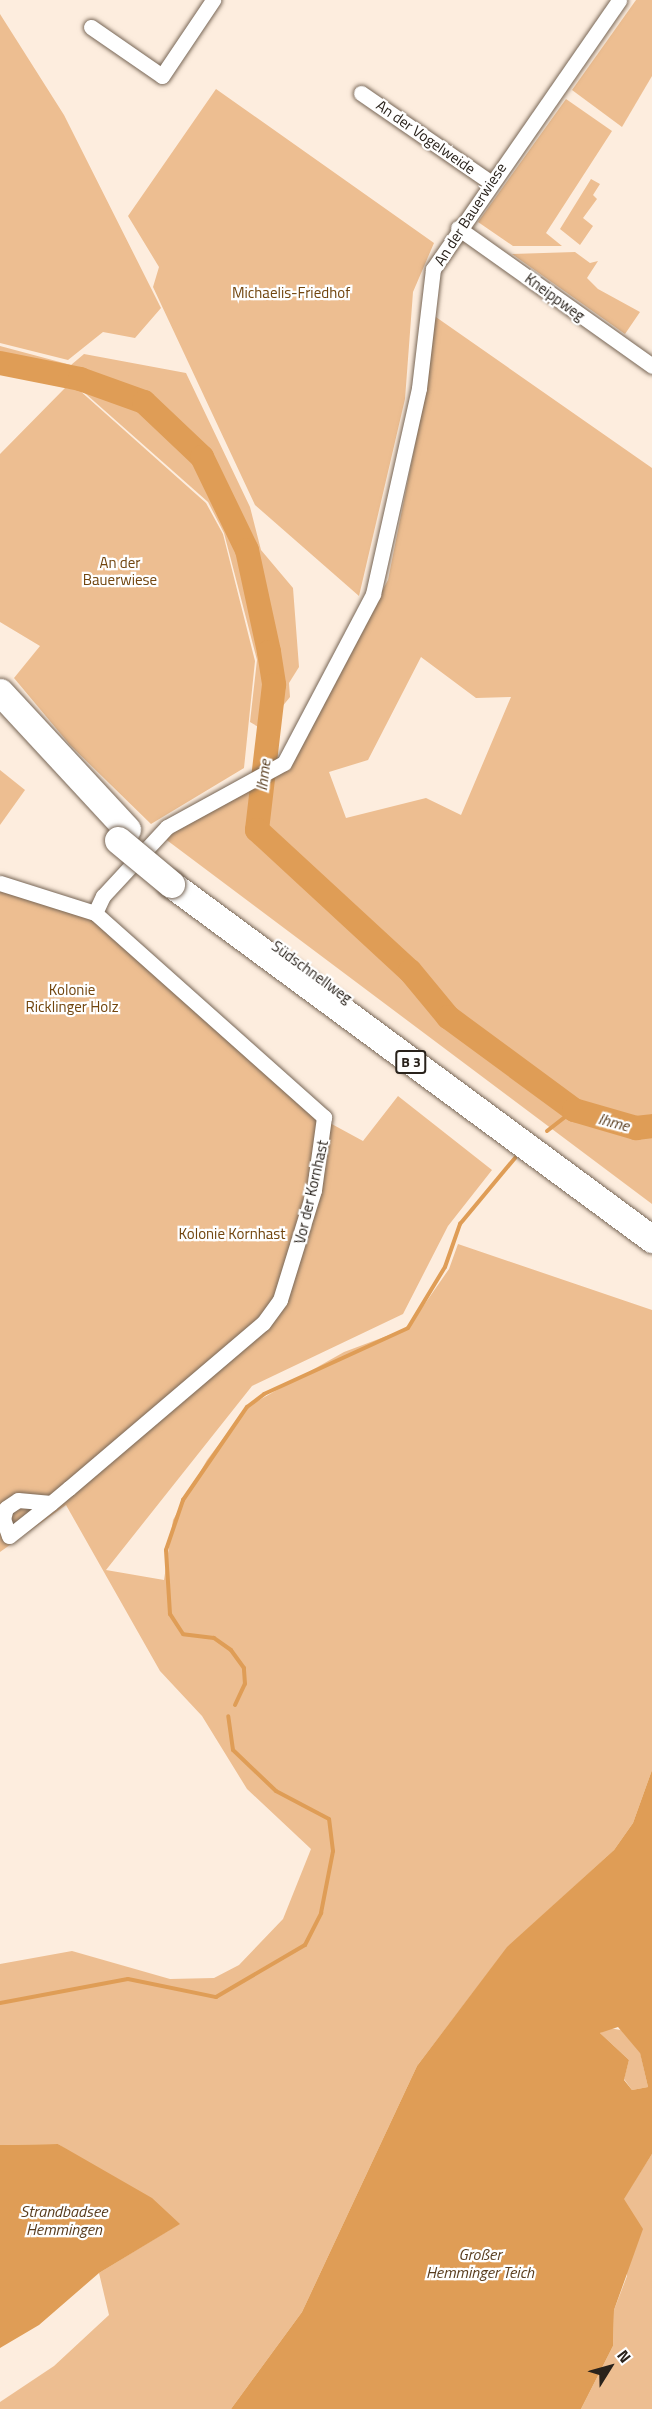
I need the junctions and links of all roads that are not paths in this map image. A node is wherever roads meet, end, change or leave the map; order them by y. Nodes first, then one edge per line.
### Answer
1 (213, 0) edge
2 (619, 0) edge
3 (91, 27) dead end
4 (361, 93) dead end
5 (490, 182) junction
6 (458, 228) junction
7 (652, 366) edge
8 (0, 692) edge
9 (0, 716) edge
10 (123, 834) junction
11 (175, 879) junction
12 (0, 884) edge
13 (95, 913) junction
14 (652, 1220) edge
15 (652, 1239) edge
16 (51, 1503) dead end

1 - 3 street
2 - 5 street, An der Bauerwiese
4 - 5 street, An der Vogelweide
5 - 6 street, An der Bauerwiese
6 - 7 street, Kneippweg
6 - 13 street, An der Bauerwiese
8 - 10 highway, Südschnellweg / B 3
9 - 10 highway, Südschnellweg / B 3
10 - 11 highway, Südschnellweg / B 3
11 - 14 highway, Südschnellweg / B 3
11 - 15 highway, Südschnellweg / B 3
12 - 13 street
13 - 16 street, Vor der Kornhast

